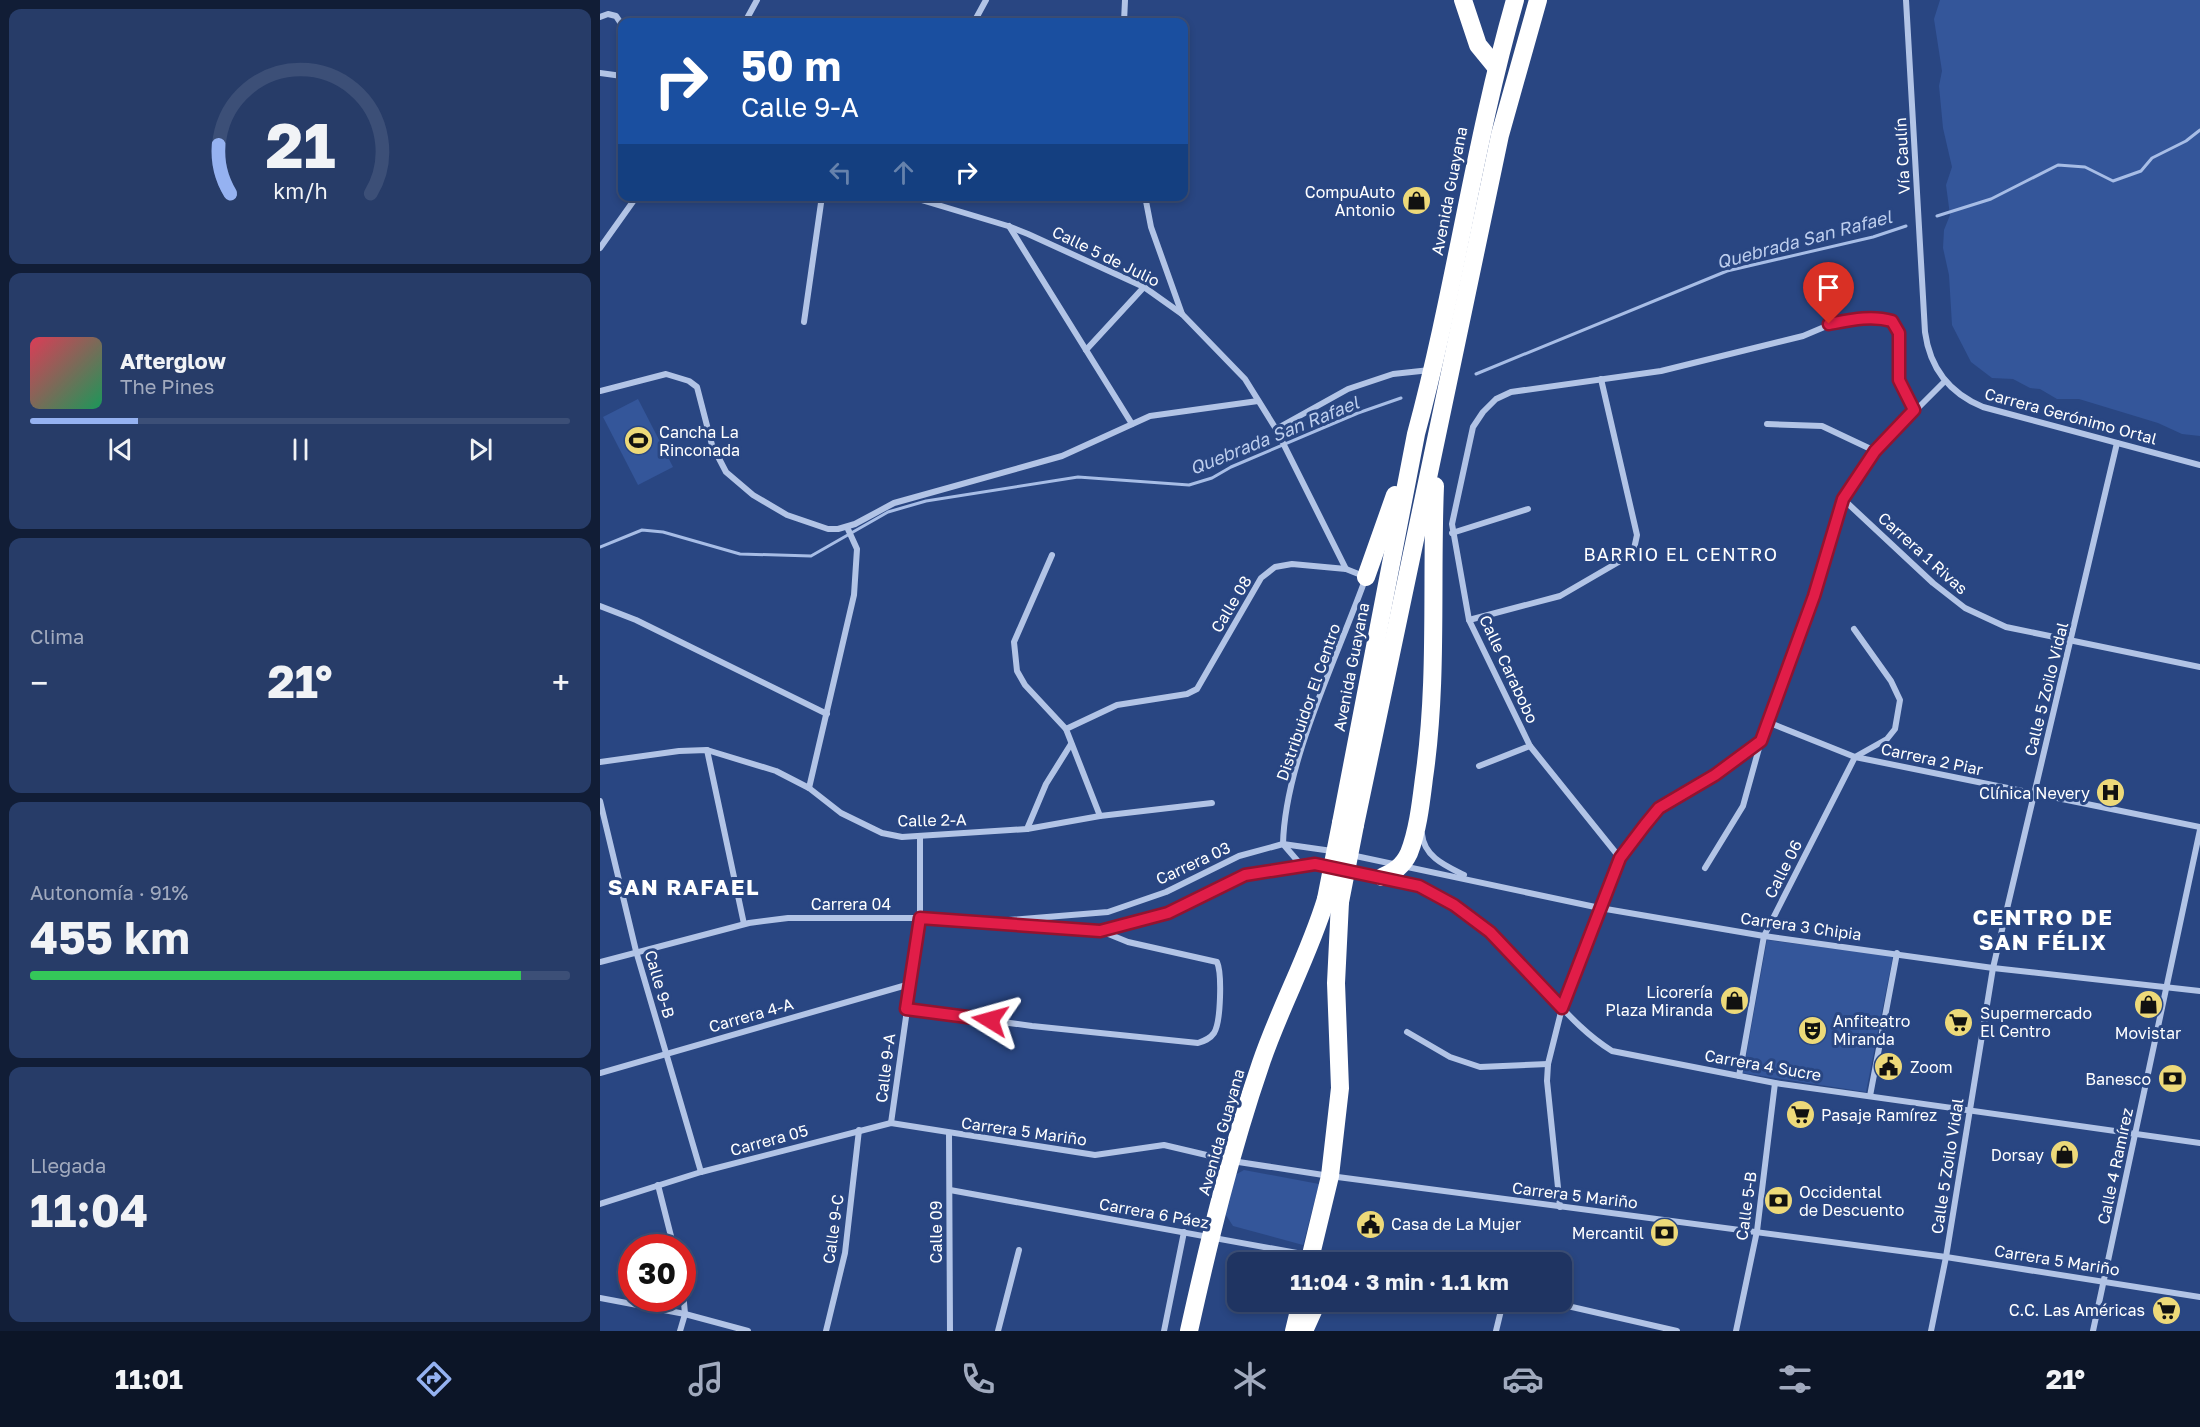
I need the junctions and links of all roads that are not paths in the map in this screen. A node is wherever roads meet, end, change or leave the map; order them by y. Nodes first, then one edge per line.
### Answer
1 (757, 0) edge
2 (986, 0) edge
3 (1125, 0) edge
4 (1463, 0) edge
5 (1515, 0) edge
6 (1538, 0) edge
7 (1906, 0) edge
8 (600, 17) edge
9 (747, 18) edge
10 (976, 18) edge
11 (1124, 18) edge
12 (618, 19) edge
13 (1496, 67) junction
14 (600, 73) edge
15 (618, 75) edge
16 (633, 201) edge
17 (821, 201) edge
18 (925, 201) edge
19 (1146, 201) edge
20 (1008, 226) junction
21 (600, 248) edge
22 (1144, 287) junction
23 (1182, 314) junction
24 (804, 322) dead end
25 (1927, 347) joint
26 (1086, 350) junction
27 (1434, 370) junction
28 (1600, 379) junction
29 (1945, 381) junction
30 (600, 391) edge
31 (1258, 401) junction
32 (1914, 410) junction
33 (1132, 424) junction
34 (1767, 424) dead end
35 (1276, 429) junction
36 (1416, 434) junction
37 (1437, 436) junction
38 (2117, 443) junction
39 (1875, 451) junction
40 (2200, 465) edge
41 (1843, 499) junction
42 (1528, 509) dead end
43 (849, 529) junction
44 (1452, 533) junction
45 (1052, 555) dead end
46 (1346, 569) junction
47 (1366, 577) junction
48 (600, 606) edge
49 (1469, 620) junction
50 (1854, 629) dead end
51 (2072, 642) junction
52 (2200, 667) edge
53 (827, 714) junction
54 (1770, 723) junction
55 (1066, 729) junction
56 (1761, 741) junction
57 (1071, 744) junction
58 (1530, 746) junction
59 (706, 750) junction
60 (1855, 758) junction
61 (600, 762) edge
62 (1479, 766) dead end
63 (809, 788) junction
64 (2034, 794) junction
65 (600, 801) edge
66 (1212, 803) dead end
67 (1419, 812) junction
68 (602, 815) edge
69 (1100, 816) junction
70 (1348, 824) junction
71 (2200, 828) edge
72 (1027, 829) junction
73 (920, 837) junction
74 (1283, 844) junction
75 (1620, 858) junction
76 (1402, 864) junction
77 (1302, 866) junction
78 (1705, 868) dead end
79 (1382, 877) junction
80 (1472, 880) junction
81 (1333, 900) junction
82 (1600, 908) junction
83 (920, 918) junction
84 (994, 922) junction
85 (744, 924) junction
86 (1100, 931) junction
87 (1764, 936) junction
88 (636, 951) junction
89 (1897, 952) junction
90 (600, 962) edge
91 (1993, 968) junction
92 (910, 984) junction
93 (2168, 987) junction
94 (2200, 991) edge
95 (1562, 1008) junction
96 (906, 1009) junction
97 (1407, 1032) dead end
98 (666, 1053) junction
99 (1548, 1064) junction
100 (600, 1073) edge
101 (1739, 1076) junction
102 (1775, 1083) junction
103 (1870, 1096) junction
104 (1969, 1111) junction
105 (891, 1123) junction
106 (860, 1130) junction
107 (949, 1133) junction
108 (2136, 1134) junction
109 (2200, 1143) edge
110 (1232, 1161) junction
111 (702, 1172) junction
112 (1330, 1176) junction
113 (658, 1185) junction
114 (950, 1190) junction
115 (600, 1204) edge
116 (1560, 1207) junction
117 (1757, 1231) junction
118 (1184, 1232) junction
119 (670, 1234) edge
120 (1210, 1237) junction
121 (1019, 1250) dead end
122 (1278, 1252) edge
123 (1312, 1252) edge
124 (1946, 1257) junction
125 (2106, 1281) junction
126 (2200, 1297) edge
127 (600, 1298) edge
128 (1572, 1307) edge
129 (1302, 1312) edge
130 (1304, 1312) edge
131 (1312, 1312) edge
132 (1501, 1312) edge
133 (685, 1314) junction
134 (1648, 1324) junction
135 (1303, 1330) edge
136 (680, 1331) edge
137 (748, 1331) edge
138 (826, 1331) edge
139 (950, 1331) edge
140 (998, 1331) edge
141 (1164, 1331) edge
142 (1189, 1331) edge
143 (1496, 1331) edge
144 (1644, 1331) edge
145 (1677, 1331) edge
146 (1737, 1331) edge
147 (1931, 1331) edge
148 (2094, 1331) edge

1 - 9 street
2 - 10 street
3 - 11 street
4 - 13 highway
5 - 13 highway, Avenida Guayana
6 - 37 highway, Avenida Guayana
7 - 25 street, Vía Caulín
8 - 12 street
13 - 27 highway, Avenida Guayana
14 - 15 street
16 - 21 street
17 - 24 street
18 - 20 street, Calle 5 de Julio
19 - 23 street
20 - 22 street, Calle 5 de Julio
20 - 26 street
22 - 23 street, Calle 5 de Julio
22 - 26 street
23 - 31 street, Calle 5 de Julio
25 - 29 street, Carrera Gerónimo Ortal
26 - 33 street
27 - 35 street
27 - 36 highway, Avenida Guayana
28 - 32 street
28 - 44 street, Calle Carabobo
28 - 49 street
29 - 32 street
29 - 38 street, Carrera Gerónimo Ortal
30 - 43 street
31 - 33 street
31 - 35 street, Calle 5 de Julio
32 - 39 street
33 - 43 street
34 - 39 street
35 - 46 street, Calle 5 de Julio
36 - 47 highway
36 - 70 highway, Avenida Guayana
37 - 67 highway
37 - 70 highway, Avenida Guayana
38 - 40 street, Carrera Gerónimo Ortal
38 - 51 street, Calle 5 Zoilo Vidal
39 - 41 street
41 - 51 street, Carrera 1 Rivas
41 - 54 street
42 - 44 street
43 - 53 street
44 - 49 street, Calle Carabobo
45 - 55 street
46 - 47 street
46 - 55 street, Calle 08
47 - 74 street, Distribuidor El Centro
48 - 53 street
49 - 58 street, Calle Carabobo
50 - 60 street
51 - 52 street, Carrera 1 Rivas
51 - 64 street, Calle 5 Zoilo Vidal
53 - 63 street
54 - 56 street
54 - 60 street, Carrera 2 Piar
55 - 57 street
56 - 75 street
56 - 78 street
57 - 69 street
57 - 72 street
58 - 62 street
58 - 75 street, Calle Carabobo
59 - 61 street, Calle 2-A
59 - 63 street, Calle 2-A
59 - 85 street
60 - 64 street, Carrera 2 Piar
60 - 87 street, Calle 06
63 - 73 street, Calle 2-A
64 - 71 street, Carrera 2 Piar
64 - 91 street, Calle 5 Zoilo Vidal
65 - 68 street, Calle 9-B
66 - 69 street, Calle 2-A
67 - 76 highway
67 - 80 street
68 - 88 street, Calle 9-B
69 - 72 street, Calle 2-A
70 - 81 highway, Avenida Guayana, bridge
71 - 93 street, Calle 4 Ramírez
72 - 73 street, Calle 2-A
73 - 83 street, Calle 9-A
74 - 76 street, Carrera 03
74 - 77 street
74 - 84 street, Carrera 03
75 - 82 street
76 - 79 highway
76 - 80 street, Carrera 3 Chipia
77 - 79 street, Carrera 04
77 - 86 street, Carrera 04
79 - 95 street, Carrera 4 Sucre
80 - 82 street, Carrera 3 Chipia
81 - 110 highway, Avenida Guayana
81 - 112 highway, Avenida Guayana
82 - 87 street, Carrera 3 Chipia
82 - 95 street
83 - 84 street, Carrera 04
83 - 85 street, Carrera 04
83 - 92 street, Calle 9-A
84 - 86 street, Carrera 04
85 - 88 street, Carrera 04
86 - 96 street
87 - 89 street, Carrera 3 Chipia
87 - 101 street, Calle 06
88 - 90 street, Carrera 04
88 - 98 street, Calle 9-B
89 - 91 street, Carrera 3 Chipia
89 - 103 street
91 - 93 street, Carrera 3 Chipia
91 - 104 street, Calle 5 Zoilo Vidal
92 - 96 street, Calle 9-A
92 - 98 street, Carrera 4-A
93 - 94 street, Carrera 3 Chipia
93 - 108 street, Calle 4 Ramírez
95 - 99 street
95 - 101 street, Carrera 4 Sucre
96 - 105 street, Calle 9-A
97 - 99 street
98 - 100 street, Carrera 4-A
98 - 111 street, Calle 9-B
99 - 116 street
101 - 102 street, Carrera 4 Sucre
102 - 103 street, Carrera 4 Sucre
102 - 117 street, Calle 5-B
103 - 104 street, Carrera 4 Sucre
104 - 108 street, Carrera 4 Sucre
104 - 124 street, Calle 5 Zoilo Vidal
105 - 106 street, Carrera 05
105 - 107 street, Carrera 05
106 - 111 street, Carrera 05
106 - 138 street, Calle 9-C
107 - 110 street, Carrera 5 Mariño
107 - 114 street, Calle 09
108 - 109 street, Carrera 4 Sucre
108 - 125 street, Calle 4 Ramírez
110 - 112 street, Carrera 5 Mariño
110 - 120 highway, Avenida Guayana
111 - 113 street, Carrera 05
112 - 116 street, Carrera 5 Mariño
112 - 123 highway, Avenida Guayana
113 - 115 street, Carrera 05
113 - 119 street
114 - 118 street, Carrera 6 Páez
114 - 139 street, Calle 09
116 - 117 street, Carrera 5 Mariño
117 - 124 street, Carrera 5 Mariño
117 - 146 street, Calle 5-B
118 - 120 street, Carrera 6 Páez
118 - 141 street
120 - 122 street, Carrera 6 Páez
120 - 142 highway, Avenida Guayana
121 - 140 street
124 - 125 street, Carrera 5 Mariño
124 - 147 street, Calle 5 Zoilo Vidal
125 - 126 street, Carrera 5 Mariño
125 - 148 street, Calle 4 Ramírez
127 - 133 street
128 - 134 street
129 - 135 highway
130 - 135 highway
131 - 135 highway
132 - 143 street
133 - 136 street
133 - 137 street
134 - 144 street
134 - 145 street

